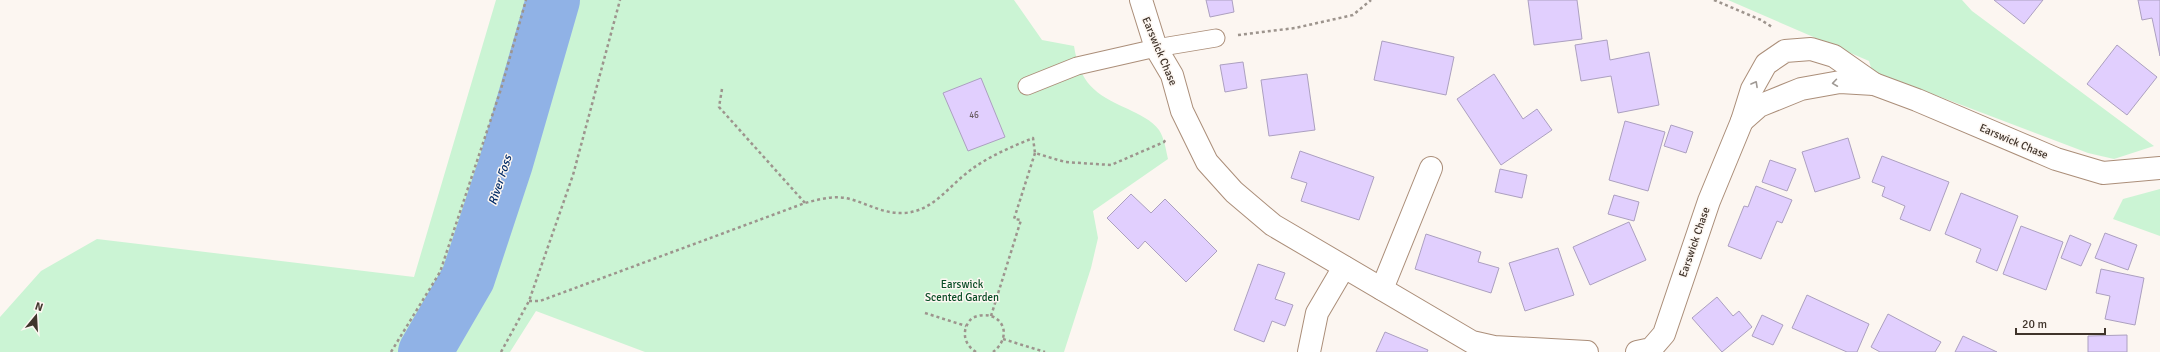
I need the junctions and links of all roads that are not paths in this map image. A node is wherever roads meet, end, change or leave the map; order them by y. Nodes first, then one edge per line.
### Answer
1 (1141, 0) edge
2 (1216, 38) road end
3 (1156, 48) junction
4 (1874, 84) junction
5 (1028, 86) dead end
6 (1742, 121) junction
7 (1431, 168) dead end
8 (2160, 168) edge
9 (1344, 267) junction
10 (1382, 289) junction
11 (1648, 351) edge
12 (1309, 352) edge
13 (1587, 352) edge

1 - 3 street, Earswick Chase
2 - 3 lane
3 - 5 lane
3 - 9 street, Earswick Chase
4 -> 6 street, Earswick Chase
6 -> 4 street, Earswick Chase
4 - 8 street, Earswick Chase
6 - 11 street, Earswick Chase
7 - 10 street
9 - 10 street, Earswick Chase
9 - 12 street
10 - 13 street, Earswick Chase

